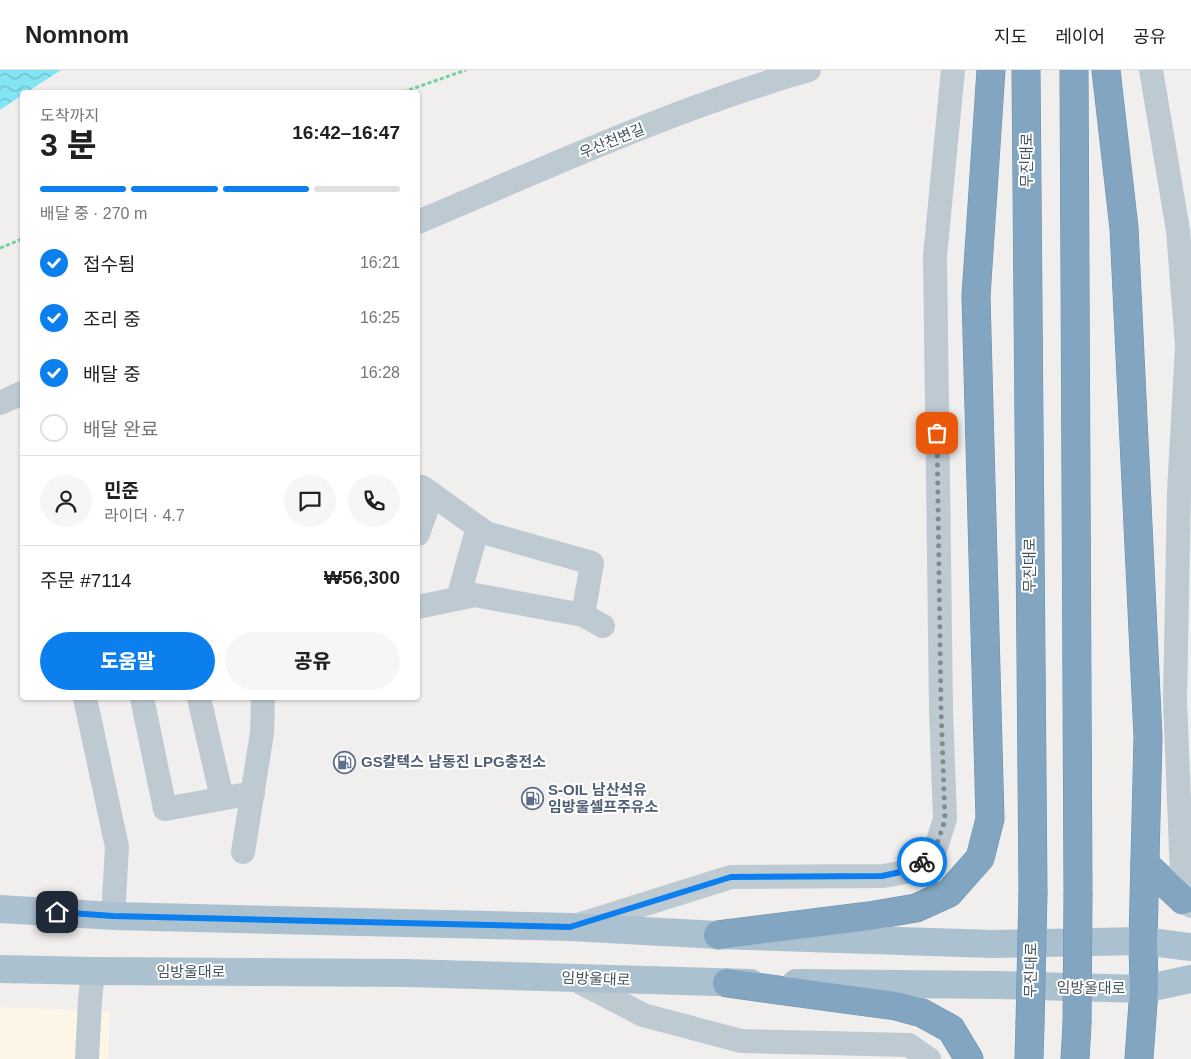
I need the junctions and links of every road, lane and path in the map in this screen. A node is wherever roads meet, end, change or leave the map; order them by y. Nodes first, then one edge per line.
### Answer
1 (466, 70) edge
2 (809, 70) edge
3 (953, 70) edge
4 (991, 70) edge
5 (1026, 70) edge
6 (1074, 70) edge
7 (1106, 70) edge
8 (1151, 70) edge
9 (409, 90) edge
10 (420, 221) edge
11 (20, 240) edge
12 (0, 248) edge
13 (20, 394) edge
14 (0, 403) edge
15 (425, 491) edge
16 (420, 522) edge
17 (478, 527) junction
18 (458, 598) junction
19 (420, 607) edge
20 (85, 700) edge
21 (142, 700) edge
22 (199, 700) edge
23 (263, 700) edge
24 (253, 793) junction
25 (222, 798) junction
26 (244, 852) dead end
27 (1145, 864) junction
28 (0, 901) edge
29 (1187, 903) edge
30 (0, 909) edge
31 (104, 915) junction
32 (570, 927) junction
33 (718, 935) junction
34 (1143, 941) junction
35 (1191, 948) edge
36 (0, 969) edge
37 (93, 971) junction
38 (574, 979) junction
39 (1191, 979) edge
40 (727, 983) junction
41 (1144, 989) junction
42 (87, 1059) edge
43 (928, 1059) edge
44 (969, 1059) edge
45 (1029, 1059) edge
46 (1075, 1059) edge
47 (1138, 1059) edge

1 - 9 path
2 - 10 street, 우산천변길
3 - 32 street
4 - 33 highway
5 - 45 highway, 무진대로, bridge
6 - 46 highway, bridge
7 - 27 highway
8 - 29 street
11 - 12 path
13 - 14 street
15 - 16 street
15 - 17 street
17 - 18 street
17 - 18 street
18 - 19 street
20 - 31 street
21 - 25 street
22 - 25 street
23 - 24 street
24 - 25 street
24 - 26 street
27 - 29 highway
27 - 34 highway
28 - 31 street
30 - 31 main road
31 - 32 main road
32 - 33 main road
33 - 34 main road
34 - 35 main road
34 - 41 highway
36 - 37 main road, 임방울대로
37 - 38 main road, 임방울대로
37 - 42 street
38 - 40 main road, 임방울대로
38 - 43 street
39 - 41 main road, 임방울대로
40 - 41 main road, 임방울대로
40 - 44 highway
41 - 47 highway

